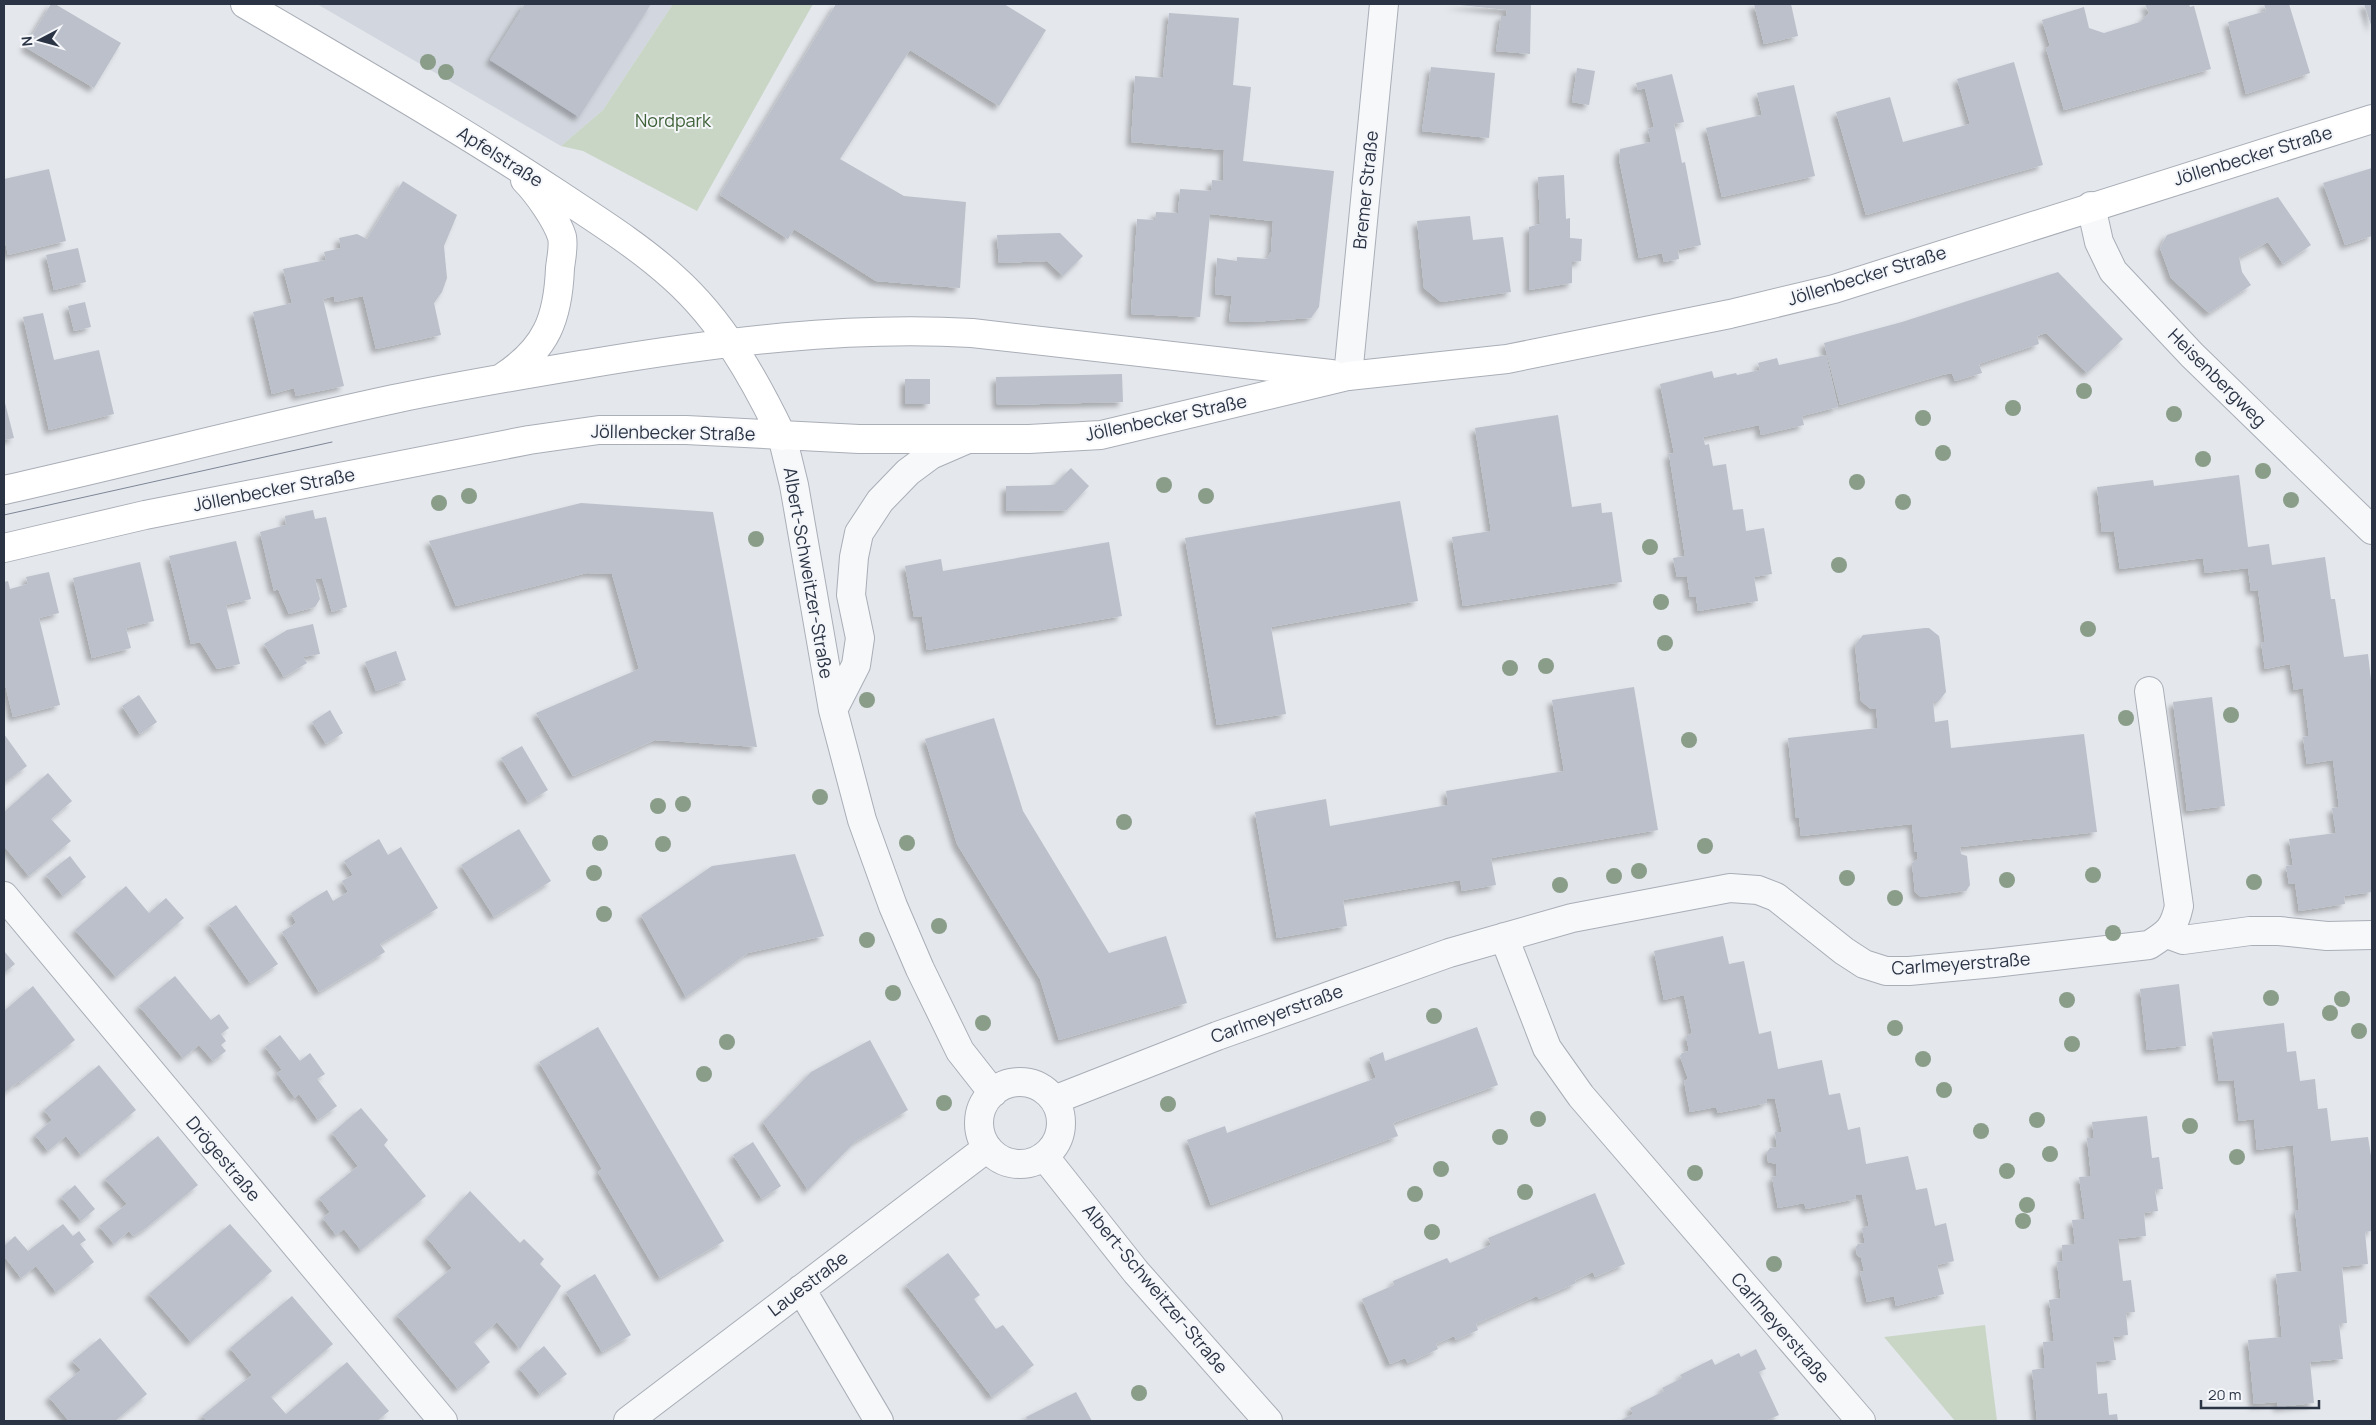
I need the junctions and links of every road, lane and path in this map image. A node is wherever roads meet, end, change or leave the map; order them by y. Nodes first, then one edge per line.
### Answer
1 (245, 4) edge
2 (1384, 4) edge
3 (2372, 119) edge
4 (503, 157) junction
5 (2091, 206) junction
6 (730, 342) junction
7 (1348, 376) junction
8 (502, 378) junction
9 (782, 436) junction
10 (968, 439) junction
11 (4, 490) edge
12 (2372, 530) edge
13 (4, 548) edge
14 (2149, 691) dead end
15 (833, 710) junction
16 (4, 896) edge
17 (2167, 934) junction
18 (2372, 935) edge
19 (1504, 937) junction
20 (993, 1093) junction
21 (1054, 1100) junction
22 (987, 1148) junction
23 (1044, 1156) junction
24 (801, 1289) junction
25 (443, 1421) edge
26 (628, 1421) edge
27 (879, 1421) edge
28 (1268, 1421) edge
29 (1861, 1421) edge

1 - 4 main road, Apfelstraße
2 - 7 street, Bremer Straße
3 - 5 main road, Jöllenbecker Straße
4 - 6 main road, Apfelstraße
4 - 8 main road
5 - 7 main road, Jöllenbecker Straße
5 - 12 street, Heisenbergweg
6 - 7 main road, Jöllenbecker Straße
6 - 8 main road, Jöllenbecker Straße
6 - 9 main road, Apfelstraße
7 - 10 main road, Jöllenbecker Straße
8 - 11 main road, Jöllenbecker Straße
9 - 10 main road, Jöllenbecker Straße
9 - 13 main road, Jöllenbecker Straße
9 - 15 street, Albert-Schweitzer-Straße
10 - 15 street, Albert-Schweitzer-Straße
14 - 17 street
15 - 20 street, Albert-Schweitzer-Straße
16 - 25 street, Drögestraße
17 - 18 street
17 - 19 street, Carlmeyerstraße
19 - 21 street, Carlmeyerstraße
19 - 29 street, Carlmeyerstraße
20 - 21 street
20 - 22 street
21 - 23 street
22 - 23 street
22 - 24 street, Lauestraße
23 - 28 street, Albert-Schweitzer-Straße
24 - 26 street, Lauestraße
24 - 27 street

